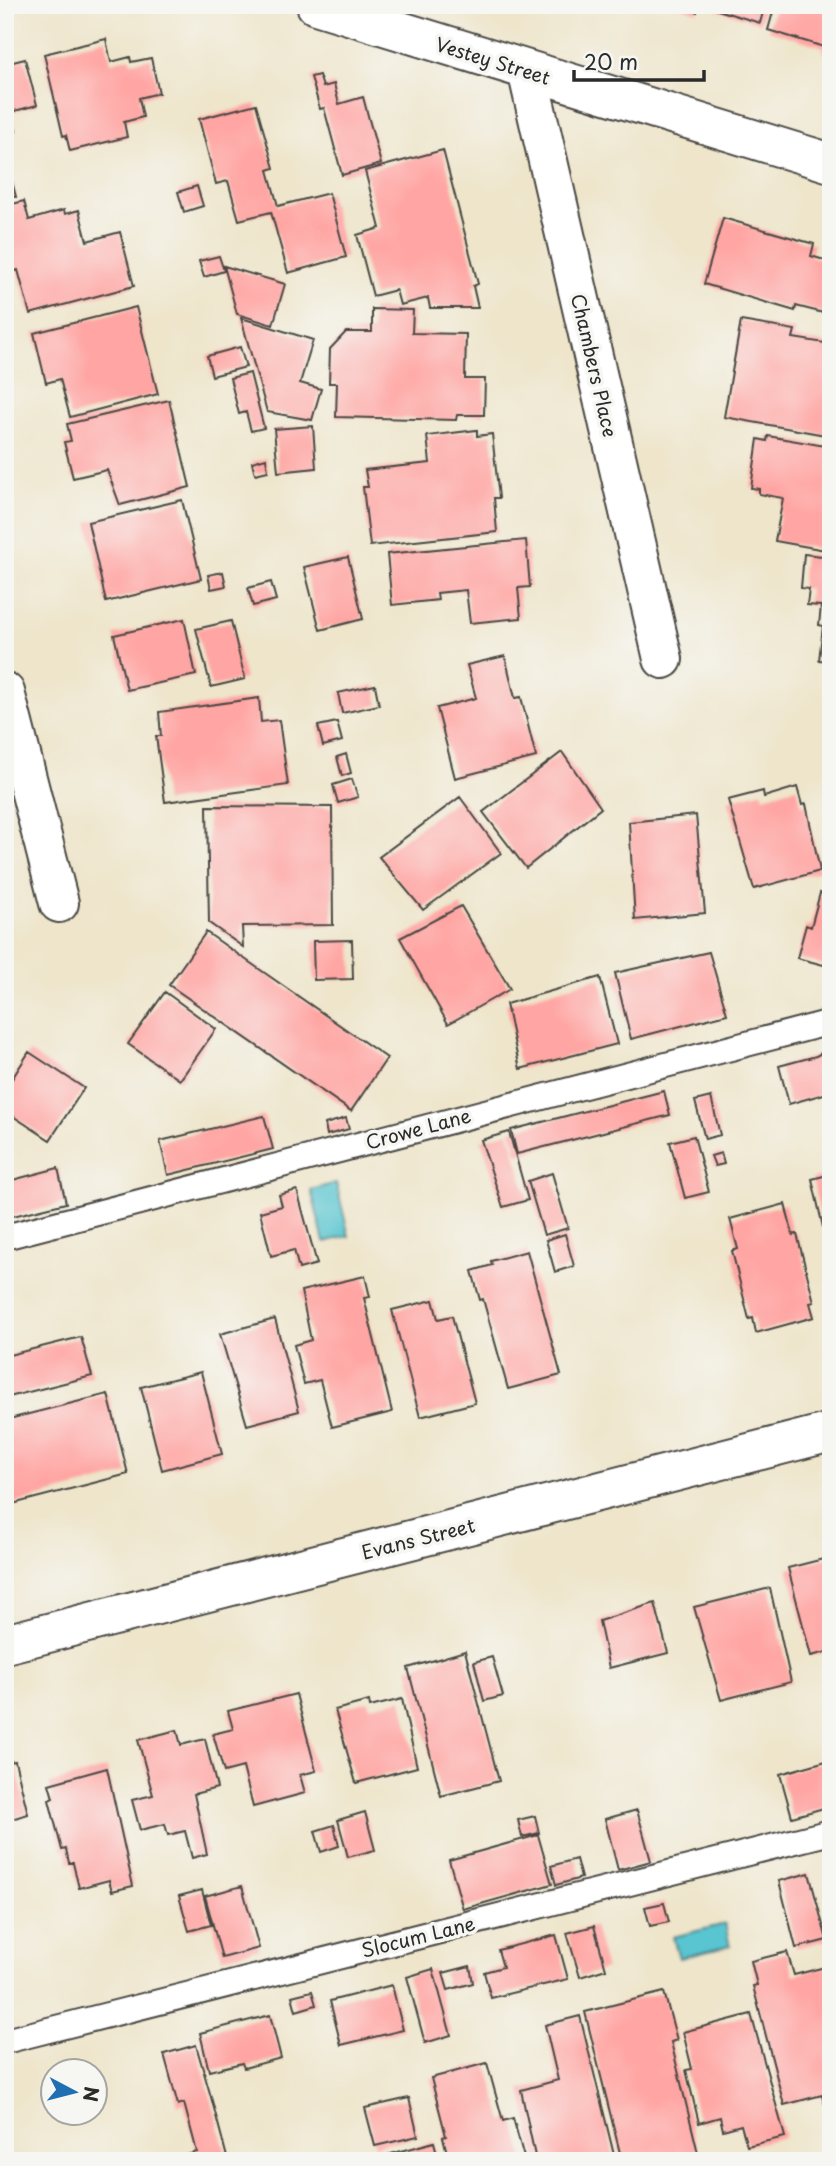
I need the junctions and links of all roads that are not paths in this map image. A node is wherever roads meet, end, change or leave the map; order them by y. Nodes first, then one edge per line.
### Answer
1 (316, 5) edge
2 (527, 70) junction
3 (831, 163) edge
4 (663, 660) dead end
5 (5, 692) edge
6 (59, 903) dead end
7 (831, 1021) edge
8 (5, 1237) edge
9 (831, 1432) edge
10 (5, 1644) edge
11 (831, 1832) edge
12 (5, 2041) edge

1 - 2 street, Vestey Street
2 - 3 street, Vestey Street
2 - 4 street, Chambers Place
5 - 6 street
7 - 8 lane, Crowe Lane
9 - 10 street, Evans Street
11 - 12 lane, Slocum Lane

